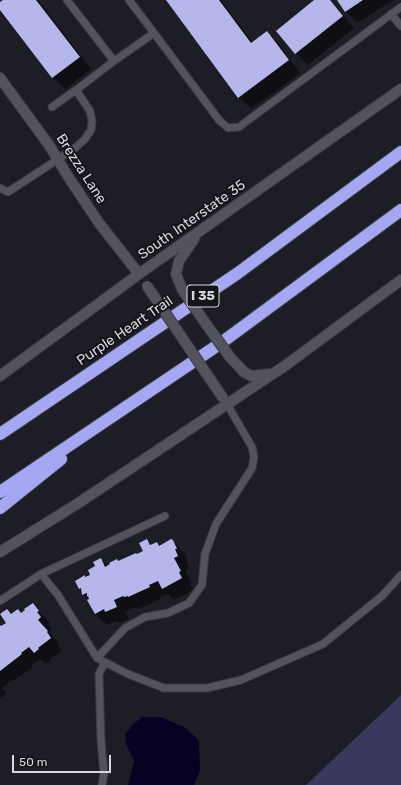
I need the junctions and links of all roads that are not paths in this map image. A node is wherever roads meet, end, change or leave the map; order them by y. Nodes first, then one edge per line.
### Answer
1 (67, 0) edge
2 (129, 0) edge
3 (401, 7) edge
4 (392, 14) junction
5 (401, 26) edge
6 (154, 33) junction
7 (114, 61) junction
8 (0, 78) edge
9 (401, 89) edge
10 (76, 90) junction
11 (52, 107) dead end
12 (401, 152) edge
13 (58, 159) junction
14 (0, 188) edge
15 (401, 210) edge
16 (197, 234) junction
17 (139, 274) junction
18 (401, 280) edge
19 (286, 365) junction
20 (0, 376) edge
21 (225, 401) junction
22 (126, 407) junction
23 (0, 434) edge
24 (0, 492) edge
25 (0, 508) edge
26 (165, 516) dead end
27 (0, 552) edge
28 (41, 574) junction
29 (401, 575) edge
30 (0, 602) edge
31 (97, 658) junction
32 (105, 662) junction
33 (102, 785) edge

1 - 7 lane
2 - 6 lane
3 - 4 lane
4 - 5 lane
4 - 6 lane
6 - 7 lane
7 - 10 lane
8 - 13 main road, Brezza Lane
9 - 16 main road, South Interstate 35
10 - 11 lane
10 - 13 lane
12 - 23 highway, Purple Heart Trail / I 35
13 - 14 lane
13 - 17 main road, Brezza Lane
15 - 22 highway
16 - 17 main road, South Interstate 35
16 - 19 main road, bridge
17 - 20 main road, South Interstate 35
17 - 21 main road, Brezza Lane, bridge
18 - 19 main road
19 - 21 main road
21 - 27 main road
21 - 31 lane
22 - 24 highway
22 - 25 highway
26 - 28 lane
28 - 30 lane
28 - 31 lane
29 - 32 lane
31 - 32 lane
32 - 33 lane

